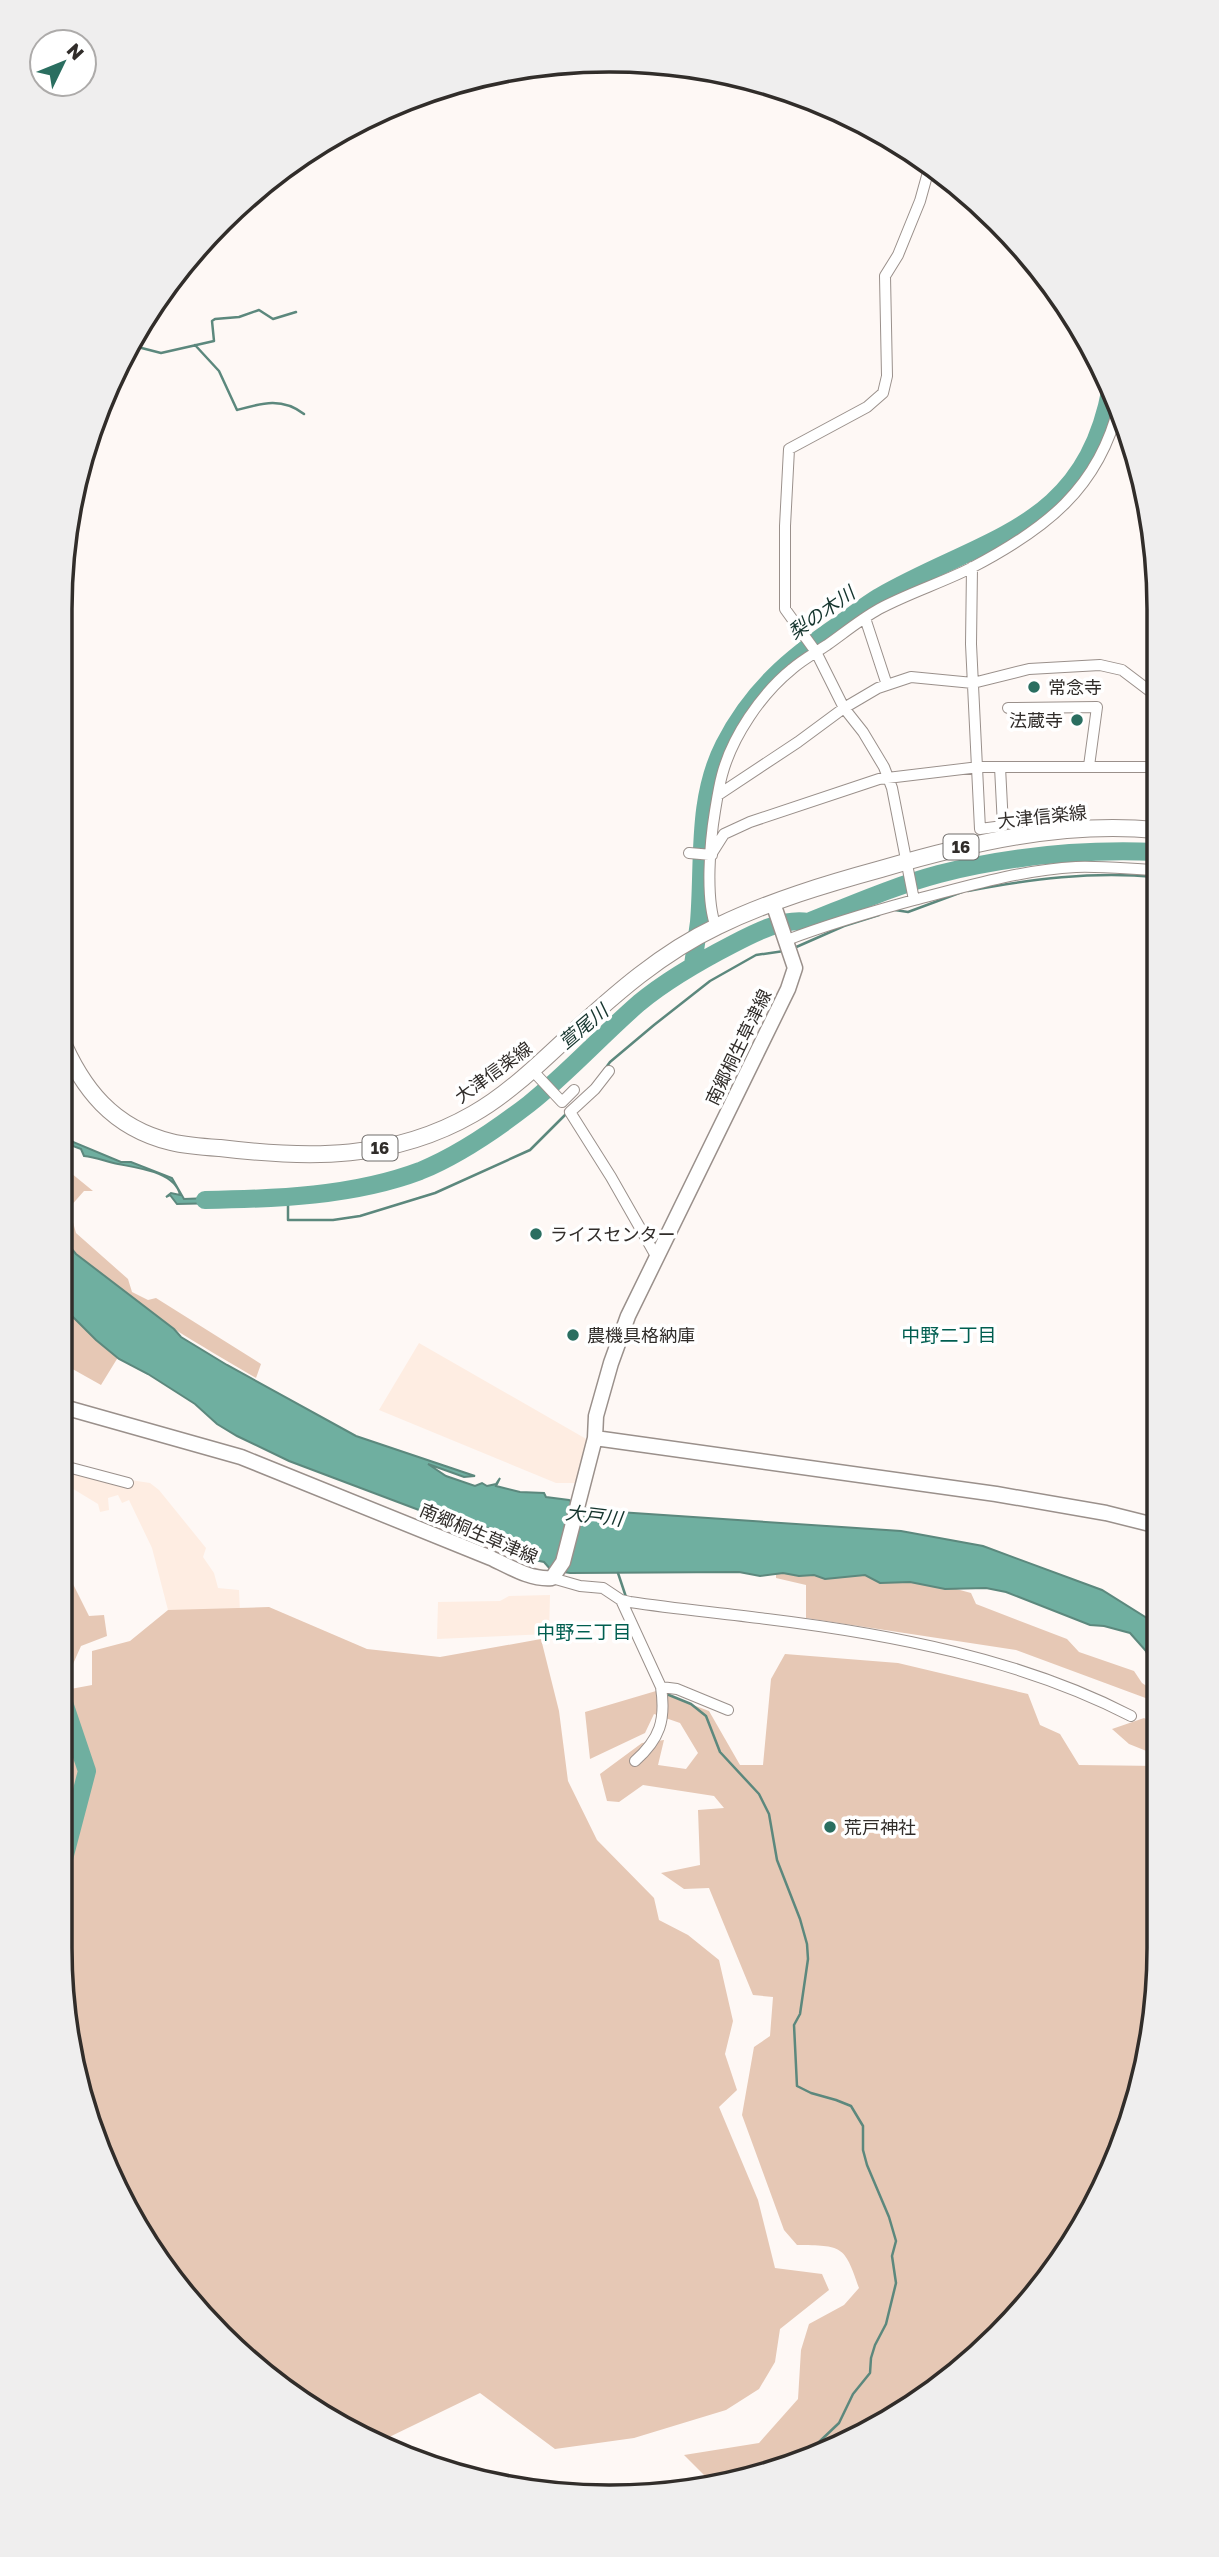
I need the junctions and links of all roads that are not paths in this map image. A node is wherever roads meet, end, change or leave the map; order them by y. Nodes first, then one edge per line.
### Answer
1 (927, 176) edge
2 (1114, 425) edge
3 (975, 564) junction
4 (865, 618) junction
5 (815, 651) junction
6 (973, 682) junction
7 (887, 685) junction
8 (1147, 689) edge
9 (844, 708) junction
10 (1009, 708) dead end
11 (1089, 766) junction
12 (979, 767) junction
13 (1000, 767) junction
14 (1147, 767) edge
15 (888, 778) junction
16 (718, 795) junction
17 (1147, 829) edge
18 (991, 834) junction
19 (689, 853) dead end
20 (712, 855) junction
21 (906, 866) junction
22 (1147, 870) edge
23 (914, 900) junction
24 (774, 905) junction
25 (711, 930) junction
26 (786, 939) junction
27 (72, 1063) edge
28 (609, 1071) dead end
29 (535, 1074) junction
30 (574, 1090) dead end
31 (656, 1256) junction
32 (72, 1409) edge
33 (595, 1438) junction
34 (72, 1468) edge
35 (128, 1483) dead end
36 (1147, 1523) edge
37 (555, 1575) junction
38 (625, 1601) junction
39 (661, 1687) junction
40 (728, 1710) dead end
41 (1131, 1716) dead end
42 (635, 1760) dead end

1 - 5 street
2 - 3 street
3 - 4 street
3 - 6 street
4 - 5 street
4 - 7 street
5 - 9 street
5 - 16 street
6 - 7 street
6 - 8 street
6 - 12 street
7 - 9 street
9 - 15 street
9 - 16 street
10 - 11 street
11 - 13 street
11 - 14 street
12 - 13 street
12 - 15 street
12 - 18 street
13 - 18 street
15 - 20 street
15 - 21 street
16 - 20 street
17 - 18 main road, 大津信楽線 / 16
18 - 21 main road, 大津信楽線 / 16
19 - 20 street
20 - 25 street
21 - 23 street
21 - 24 main road, 大津信楽線 / 16
22 - 23 street
23 - 26 street
24 - 25 main road, 大津信楽線 / 16
24 - 26 main road, 南郷桐生草津線
25 - 29 main road, 大津信楽線 / 16
26 - 31 main road, 南郷桐生草津線
27 - 29 main road, 大津信楽線 / 16
28 - 31 street
29 - 30 street
31 - 33 main road, 南郷桐生草津線
32 - 37 main road, 南郷桐生草津線
33 - 36 main road
33 - 37 main road, 南郷桐生草津線
34 - 35 street
37 - 38 street
38 - 39 street
38 - 41 street
39 - 40 street
39 - 42 street

